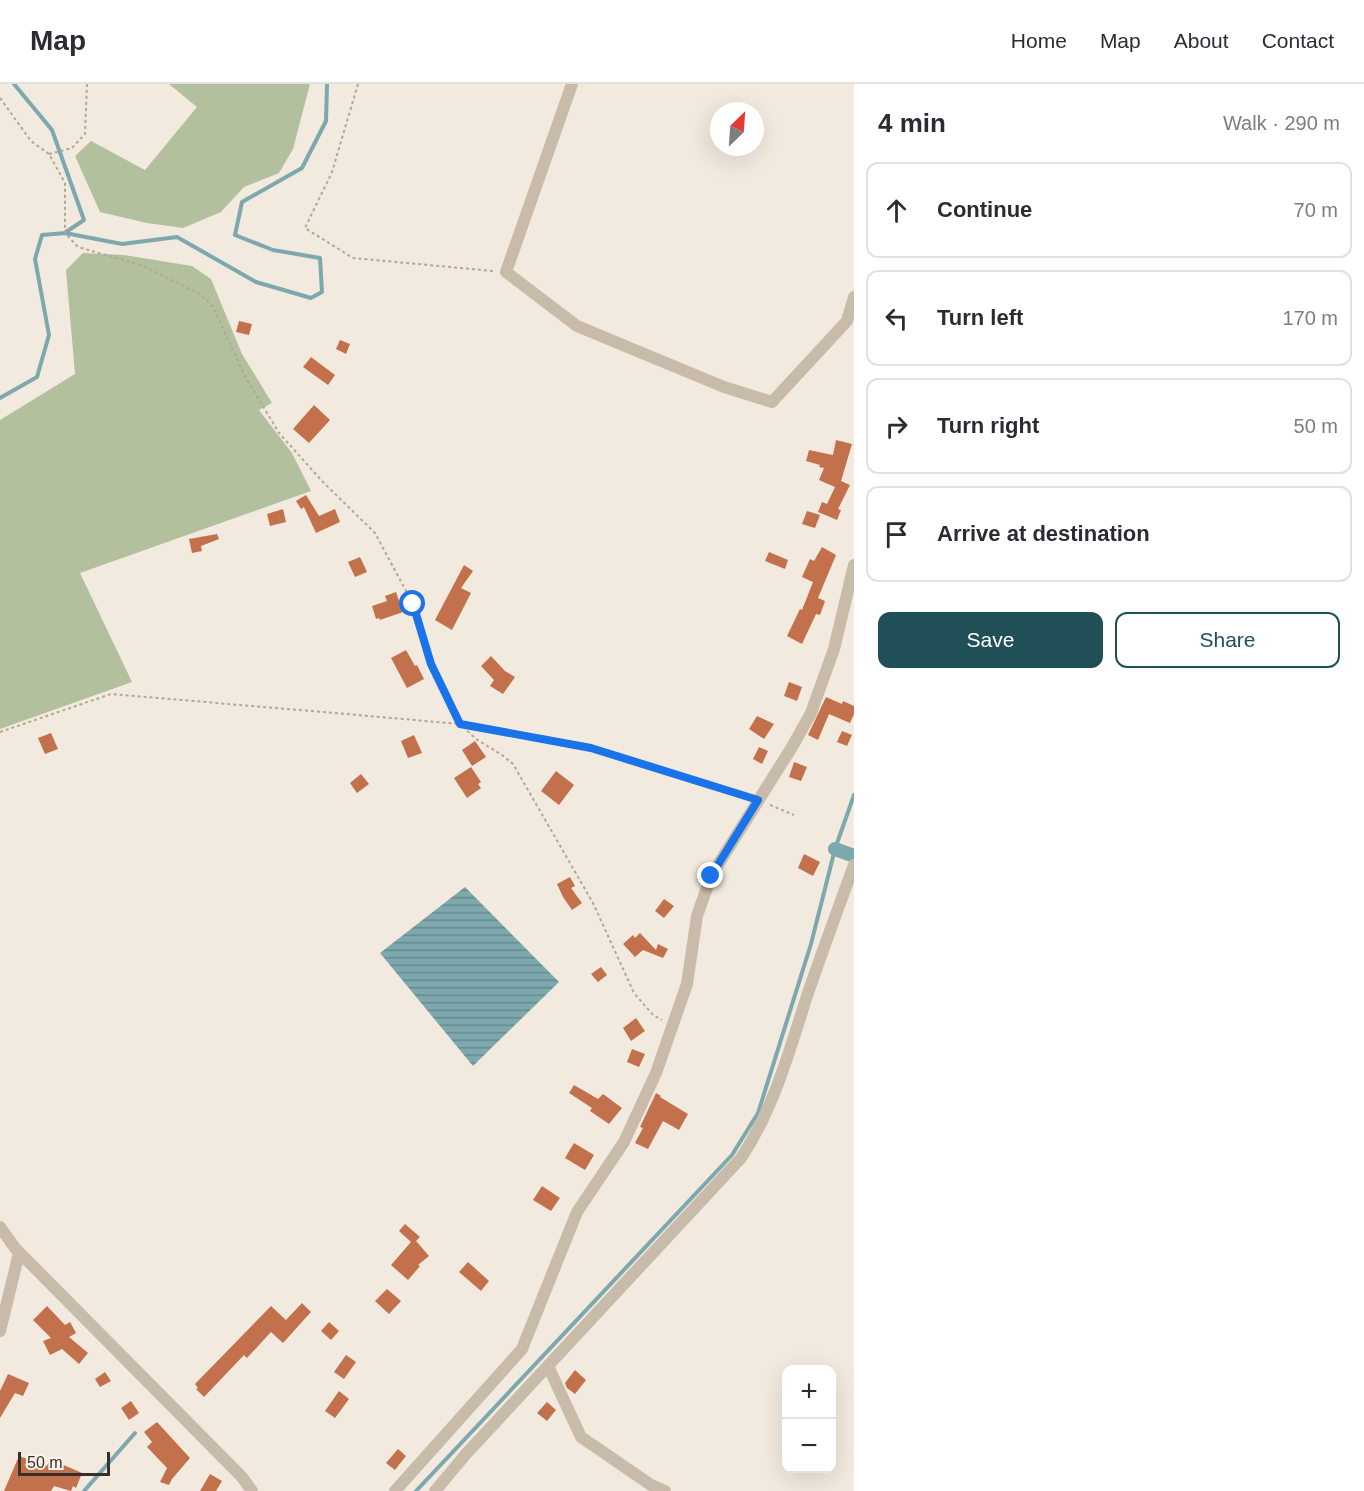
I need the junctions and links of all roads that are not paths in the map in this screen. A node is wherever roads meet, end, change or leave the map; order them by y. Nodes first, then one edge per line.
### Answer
1 (572, 84) edge
2 (854, 297) edge
3 (854, 566) edge
4 (854, 865) edge
5 (0, 1227) edge
6 (19, 1253) junction
7 (0, 1331) edge
8 (548, 1366) junction
9 (252, 1491) edge
10 (395, 1491) edge
11 (435, 1491) edge
12 (665, 1491) edge

1 - 2 street
3 - 10 street
4 - 8 street
5 - 6 street
6 - 7 street
6 - 9 street
8 - 11 street
8 - 12 street

